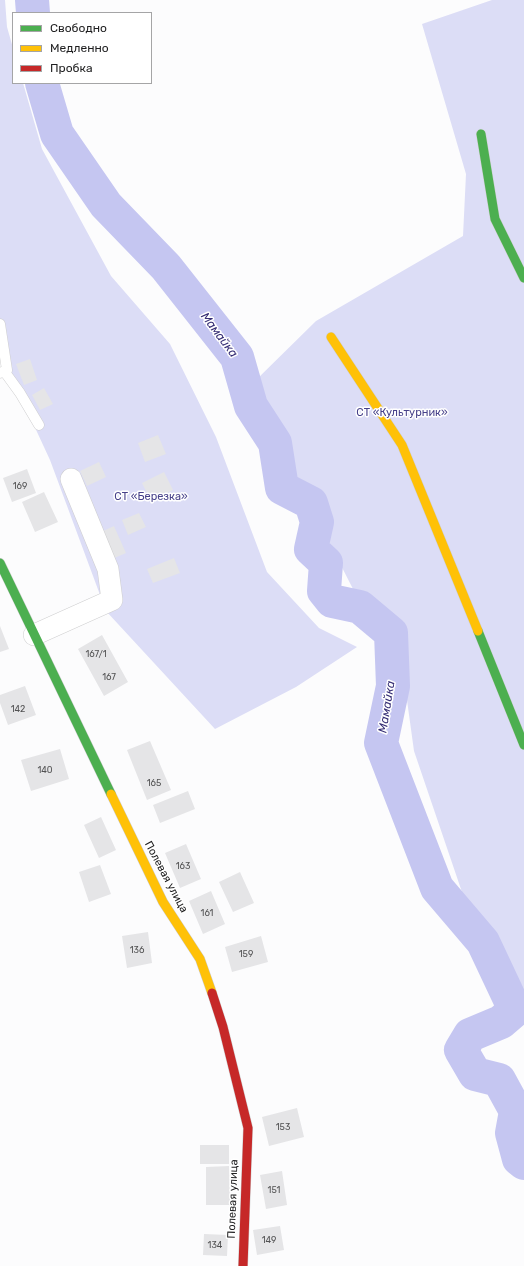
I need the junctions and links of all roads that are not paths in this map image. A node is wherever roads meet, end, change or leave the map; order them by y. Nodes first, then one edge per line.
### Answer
1 (481, 134) dead end
2 (524, 278) edge
3 (0, 324) edge
4 (331, 337) dead end
5 (2, 372) edge
6 (39, 425) dead end
7 (71, 479) dead end
8 (0, 563) edge
9 (34, 635) junction
10 (524, 745) edge
11 (243, 1266) edge

1 - 2 street
3 - 5 lane
4 - 10 street
5 - 6 lane
7 - 9 street
8 - 9 street, Полевая улица
9 - 11 street, Полевая улица

